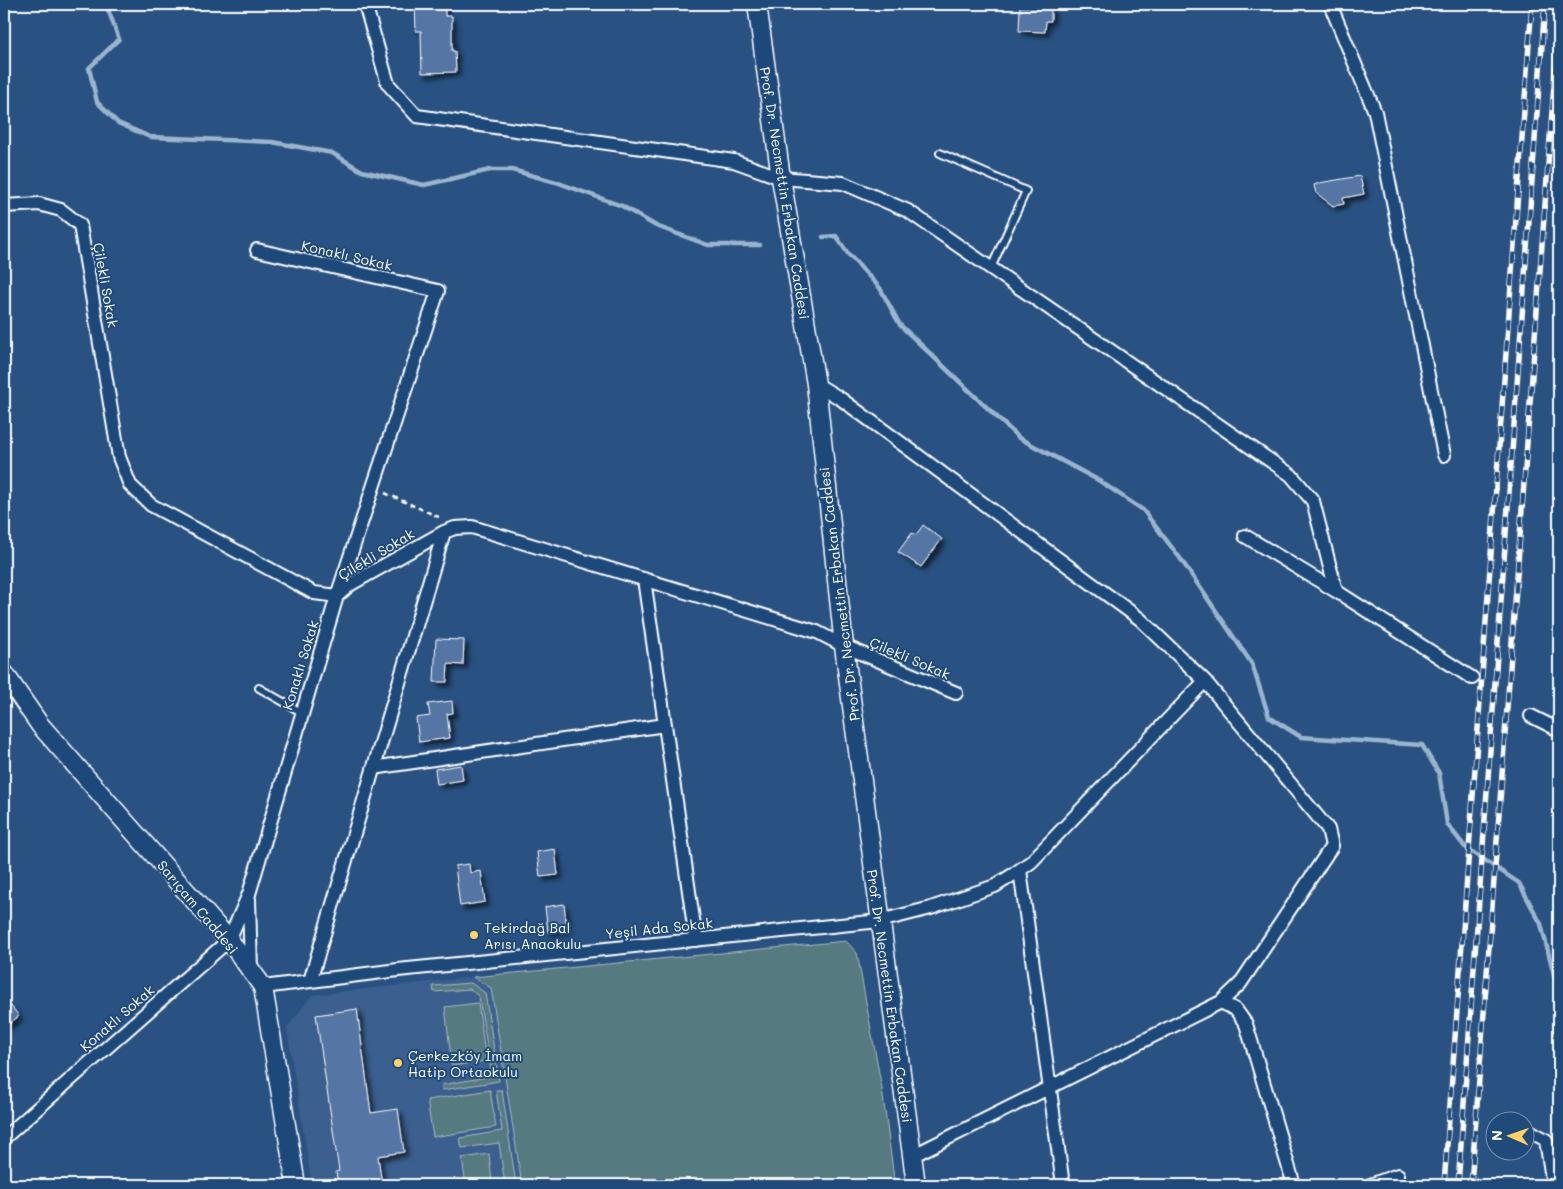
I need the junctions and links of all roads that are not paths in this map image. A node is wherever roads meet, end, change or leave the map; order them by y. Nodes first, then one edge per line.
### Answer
1 (365, 4) edge
2 (757, 4) edge
3 (1330, 4) edge
4 (940, 153) dead end
5 (780, 178) junction
6 (4, 206) edge
7 (257, 250) dead end
8 (991, 268) junction
9 (816, 384) junction
10 (1444, 455) dead end
11 (450, 530) junction
12 (1245, 536) dead end
13 (644, 579) junction
14 (1336, 591) junction
15 (337, 596) junction
16 (844, 646) junction
17 (4, 673) edge
18 (1472, 678) dead end
19 (1205, 681) junction
20 (259, 688) dead end
21 (956, 693) dead end
22 (301, 712) junction
23 (1531, 716) dead end
24 (665, 725) junction
25 (1559, 730) edge
26 (374, 768) junction
27 (1020, 870) junction
28 (249, 894) junction
29 (880, 921) junction
30 (229, 940) junction
31 (696, 940) junction
32 (251, 971) junction
33 (310, 981) junction
34 (263, 987) junction
35 (1221, 1002) junction
36 (1050, 1087) junction
37 (1536, 1134) edge
38 (4, 1138) edge
39 (912, 1156) junction
40 (1398, 1175) dead end
41 (296, 1185) edge
42 (916, 1185) edge
43 (1063, 1185) edge
44 (1294, 1185) edge
45 (1370, 1185) edge
46 (1553, 1185) edge

1 - 5 street
2 - 5 street, Prof. Dr. Necmettin Erbakan Caddesi
3 - 10 street
4 - 8 lane
5 - 8 street
5 - 9 street, Prof. Dr. Necmettin Erbakan Caddesi
6 - 15 street, Çilekli Sokak
7 - 15 street, Konaklı Sokak
8 - 14 street
9 - 16 street, Prof. Dr. Necmettin Erbakan Caddesi
9 - 19 street
11 - 13 street, Çilekli Sokak
11 - 15 street, Çilekli Sokak
11 - 26 street
12 - 14 street
13 - 16 street, Çilekli Sokak
13 - 24 street
14 - 18 street
15 - 22 street, Konaklı Sokak
16 - 21 street, Çilekli Sokak
16 - 29 street, Prof. Dr. Necmettin Erbakan Caddesi
17 - 30 street, Sarıçam Caddesi
19 - 27 street, Yeşil Ada Sokak
19 - 35 street
20 - 22 lane
22 - 28 street, Konaklı Sokak
23 - 25 street
24 - 26 street
24 - 31 street
26 - 33 street
27 - 29 street, Yeşil Ada Sokak
27 - 36 street
28 - 30 street, Konaklı Sokak
28 - 32 street
29 - 31 street, Yeşil Ada Sokak
29 - 39 street, Prof. Dr. Necmettin Erbakan Caddesi
30 - 32 street, Sarıçam Caddesi
30 - 38 street, Konaklı Sokak
31 - 33 street, Yeşil Ada Sokak
32 - 34 street, Sarıçam Caddesi
33 - 34 street, Yeşil Ada Sokak
34 - 41 street, Sarıçam Caddesi
35 - 36 street
35 - 44 street
36 - 39 street
36 - 43 street
37 - 46 street
39 - 42 street, Prof. Dr. Necmettin Erbakan Caddesi
40 - 45 street

